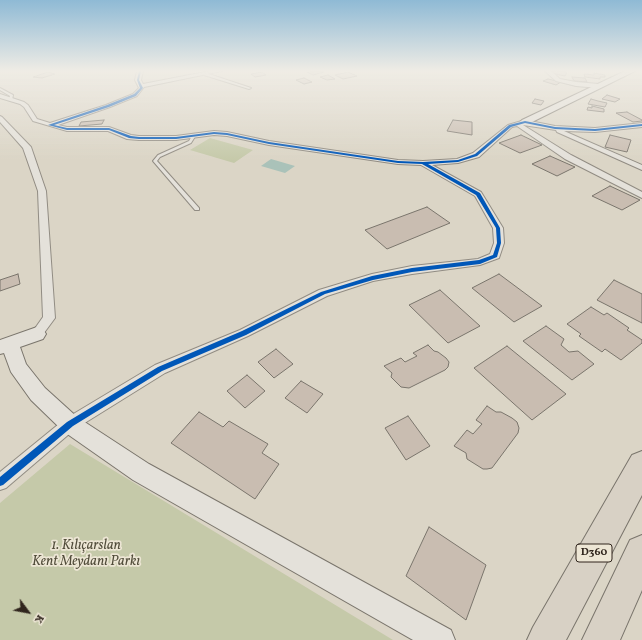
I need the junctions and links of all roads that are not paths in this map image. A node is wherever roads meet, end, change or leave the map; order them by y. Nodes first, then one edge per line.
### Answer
1 (14, 101) edge
2 (121, 101) edge
3 (568, 101) edge
4 (0, 118) edge
5 (522, 123) junction
6 (50, 125) junction
7 (642, 125) edge
8 (555, 128) junction
9 (194, 135) junction
10 (423, 163) junction
11 (642, 168) edge
12 (642, 195) edge
13 (197, 209) dead end
14 (37, 334) joint
15 (5, 345) edge
16 (70, 424) junction
17 (642, 465) edge
18 (0, 482) edge
19 (642, 552) edge
20 (440, 640) edge
21 (546, 640) edge
22 (601, 640) edge

1 - 6 street
2 - 6 street
3 - 5 street
4 - 14 street
5 - 8 street
5 - 10 street
5 - 12 street
6 - 9 street
7 - 8 street
8 - 11 street
9 - 10 street
9 - 13 lane
10 - 16 street
14 - 15 street
15 - 16 street
16 - 18 street
16 - 20 street
17 - 21 highway, D360
19 - 22 highway

